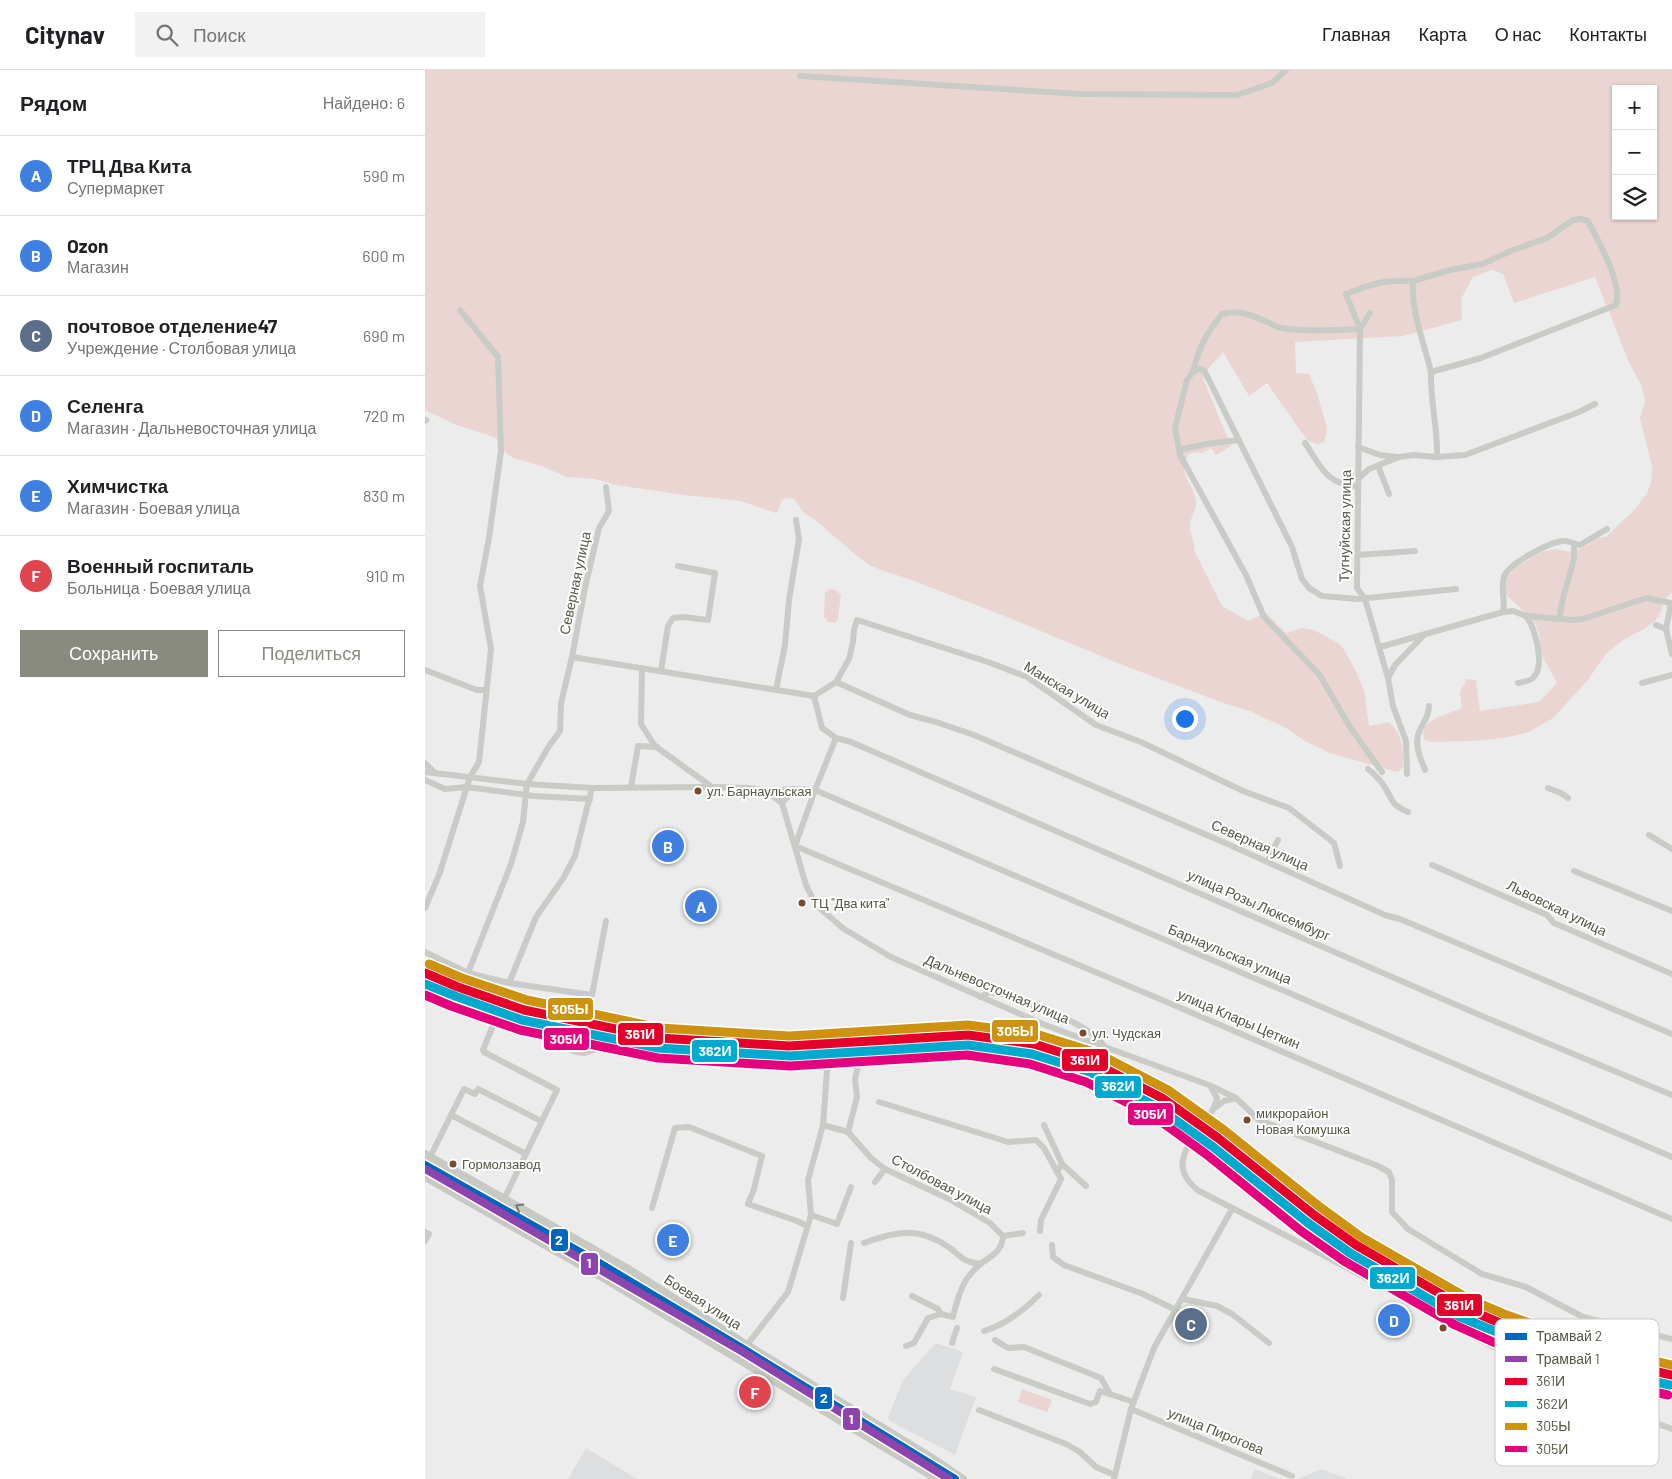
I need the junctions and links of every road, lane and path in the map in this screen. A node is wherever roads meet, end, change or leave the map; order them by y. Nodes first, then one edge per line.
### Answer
1 (1286, 70) edge
2 (800, 76) dead end
3 (1413, 282) junction
4 (460, 310) dead end
5 (1370, 314) dead end
6 (1360, 330) junction
7 (1193, 372) junction
8 (1431, 372) junction
9 (1595, 404) dead end
10 (1239, 440) junction
11 (1305, 443) dead end
12 (1358, 447) junction
13 (1179, 450) junction
14 (1399, 457) junction
15 (1437, 457) junction
16 (1378, 466) junction
17 (1359, 478) junction
18 (1358, 486) junction
19 (607, 487) dead end
20 (1389, 494) dead end
21 (796, 520) dead end
22 (1607, 530) dead end
23 (1574, 544) junction
24 (1415, 551) dead end
25 (1357, 555) junction
26 (678, 566) dead end
27 (1456, 589) dead end
28 (1365, 598) junction
29 (1503, 612) junction
30 (1525, 616) junction
31 (1559, 619) junction
32 (1656, 625) dead end
33 (1666, 629) junction
34 (1425, 634) junction
35 (1380, 648) junction
36 (1672, 654) edge
37 (572, 657) junction
38 (642, 668) junction
39 (425, 670) edge
40 (661, 672) junction
41 (1672, 675) edge
42 (1388, 678) junction
43 (836, 682) junction
44 (1518, 683) dead end
45 (1642, 683) dead end
46 (487, 690) junction
47 (775, 690) junction
48 (814, 696) junction
49 (1429, 706) dead end
50 (1402, 732) junction
51 (835, 738) junction
52 (657, 747) junction
53 (1419, 752) junction
54 (425, 763) edge
55 (1368, 768) dead end
56 (1425, 770) dead end
57 (425, 772) edge
58 (1382, 772) dead end
59 (435, 773) junction
60 (1407, 774) dead end
61 (470, 777) junction
62 (425, 780) edge
63 (527, 784) junction
64 (467, 787) junction
65 (631, 787) junction
66 (712, 787) junction
67 (593, 788) junction
68 (1548, 788) dead end
69 (795, 789) junction
70 (815, 790) junction
71 (766, 791) junction
72 (525, 794) junction
73 (1568, 798) dead end
74 (590, 799) junction
75 (782, 803) junction
76 (1407, 812) dead end
77 (1649, 835) dead end
78 (1278, 840) dead end
79 (795, 846) junction
80 (1672, 849) edge
81 (1267, 862) junction
82 (1432, 865) dead end
83 (1340, 866) dead end
84 (1574, 871) dead end
85 (425, 908) edge
86 (1672, 911) edge
87 (606, 922) dead end
88 (425, 952) edge
89 (468, 973) junction
90 (1672, 974) edge
91 (509, 983) junction
92 (425, 990) edge
93 (981, 997) junction
94 (496, 1018) junction
95 (1672, 1034) edge
96 (1105, 1048) junction
97 (861, 1054) dead end
98 (1209, 1085) junction
99 (1672, 1096) edge
100 (1236, 1098) junction
101 (879, 1102) dead end
102 (1215, 1108) junction
103 (451, 1115) junction
104 (541, 1122) junction
105 (1044, 1124) dead end
106 (823, 1125) junction
107 (848, 1132) junction
108 (526, 1154) junction
109 (427, 1156) edge
110 (1672, 1157) edge
111 (1062, 1164) junction
112 (885, 1169) junction
113 (1057, 1172) junction
114 (425, 1177) edge
115 (875, 1182) dead end
116 (1085, 1186) dead end
117 (851, 1188) dead end
118 (505, 1199) junction
119 (652, 1208) dead end
120 (1232, 1209) junction
121 (811, 1216) junction
122 (1672, 1219) edge
123 (807, 1226) junction
124 (1039, 1231) dead end
125 (425, 1232) edge
126 (1023, 1233) dead end
127 (1003, 1236) junction
128 (425, 1241) edge
129 (851, 1243) dead end
130 (864, 1243) dead end
131 (1052, 1245) dead end
132 (981, 1264) junction
133 (1039, 1295) dead end
134 (912, 1296) dead end
135 (843, 1298) dead end
136 (1183, 1299) junction
137 (1176, 1310) junction
138 (941, 1314) junction
139 (1591, 1319) edge
140 (957, 1328) dead end
141 (984, 1331) dead end
142 (1659, 1336) edge
143 (1672, 1339) edge
144 (995, 1340) dead end
145 (1269, 1342) dead end
146 (952, 1344) dead end
147 (747, 1345) junction
148 (906, 1346) dead end
149 (1495, 1348) edge
150 (739, 1358) junction
151 (994, 1369) dead end
152 (1110, 1394) junction
153 (1132, 1406) junction
154 (979, 1410) dead end
155 (1659, 1424) edge
156 (1672, 1429) edge
157 (1292, 1476) dead end
158 (1115, 1477) edge
159 (937, 1479) edge
160 (963, 1479) edge

1 - 2 street
3 - 6 street
3 - 8 street
3 - 8 street
4 - 46 street
5 - 6 street
6 - 7 street
6 - 12 street, Тугнуйская улица
7 - 10 street
7 - 13 street
8 - 15 street
9 - 15 street
10 - 13 street
10 - 28 street
11 - 18 street
12 - 14 street
12 - 17 street, Тугнуйская улица
13 - 58 street
14 - 15 street
14 - 16 street
16 - 17 street
16 - 20 street
17 - 18 street, Тугнуйская улица
18 - 25 street, Тугнуйская улица
19 - 37 street, Северная улица
21 - 47 street
22 - 23 street
23 - 29 street
23 - 31 street
24 - 25 street
25 - 28 street, Тугнуйская улица
26 - 40 street
27 - 28 street
28 - 35 street, Тугнуйская улица
29 - 30 street
29 - 34 street
30 - 31 street
30 - 44 street
31 - 33 street
32 - 33 street
33 - 36 street
34 - 35 street
34 - 42 street
35 - 42 street, Тугнуйская улица
37 - 38 street
37 - 63 street, Северная улица
38 - 40 street
38 - 52 street
39 - 46 street
40 - 47 street
41 - 45 street
42 - 50 street, Тугнуйская улица
43 - 48 street
43 - 81 street, Северная улица
43 - 83 street, Манская улица
46 - 61 street
47 - 48 street
48 - 51 street
49 - 53 street
50 - 53 street
50 - 60 street, Тугнуйская улица
51 - 70 street
51 - 99 street, улица Розы Люксембург
52 - 65 street
52 - 66 street
53 - 56 street
54 - 59 street
55 - 76 street
57 - 59 street, Барнаульская улица
59 - 61 street, Барнаульская улица
61 - 63 street, Барнаульская улица
61 - 64 street
62 - 64 street
63 - 67 street, Барнаульская улица
63 - 72 street, Северная улица
64 - 72 street
64 - 85 street
65 - 66 street, Барнаульская улица
65 - 67 street, Барнаульская улица
66 - 71 street, Барнаульская улица
67 - 74 street
68 - 73 street
69 - 70 street, Барнаульская улица
69 - 71 street, Барнаульская улица
69 - 75 street
70 - 79 street
70 - 110 street, Барнаульская улица
71 - 75 street
72 - 74 street
72 - 89 street, Северная улица
74 - 91 street
75 - 79 street
77 - 80 street
78 - 81 street
79 - 93 street, Дальневосточная улица
79 - 122 street, улица Клары Цеткин
81 - 95 street, Северная улица
82 - 90 street, Львовская улица
84 - 86 street
87 - 91 street
88 - 89 street
89 - 91 street
92 - 94 street
93 - 96 street, Дальневосточная улица
93 - 96 street
94 - 104 street
94 - 106 street
96 - 98 street, Дальневосточная улица
97 - 107 street
98 - 100 street, Дальневосточная улица
98 - 102 street
100 - 102 street
100 - 139 street, Дальневосточная улица
101 - 113 street
102 - 120 street
103 - 104 street
103 - 108 street
103 - 109 street
104 - 108 street
105 - 111 street
106 - 107 street
106 - 121 street
107 - 112 street, Столбовая улица
108 - 118 street
109 - 118 main road, Боевая улица
111 - 113 street
111 - 116 street
112 - 115 street
112 - 127 street, Столбовая улица
113 - 124 street
114 - 150 main road, Боевая улица
117 - 121 street
147 -> 118 main road, Боевая улица
119 - 123 street
120 - 136 street
120 - 149 street
121 - 123 street
123 - 147 street
125 - 128 street
126 - 127 street
127 - 132 street
129 - 135 street
130 - 132 street
131 - 137 street
132 - 138 street
133 - 141 street
134 - 138 street
136 - 137 street
136 - 145 street
137 - 153 street
138 - 148 street
140 - 146 street
142 - 143 street, Дальневосточная улица
144 - 152 street
147 - 150 main road
147 - 160 main road, Боевая улица
150 - 159 main road, Боевая улица
151 - 152 street
152 - 153 street, улица Пирогова
153 - 157 street, улица Пирогова
153 - 158 street
154 - 158 street
155 - 156 street

